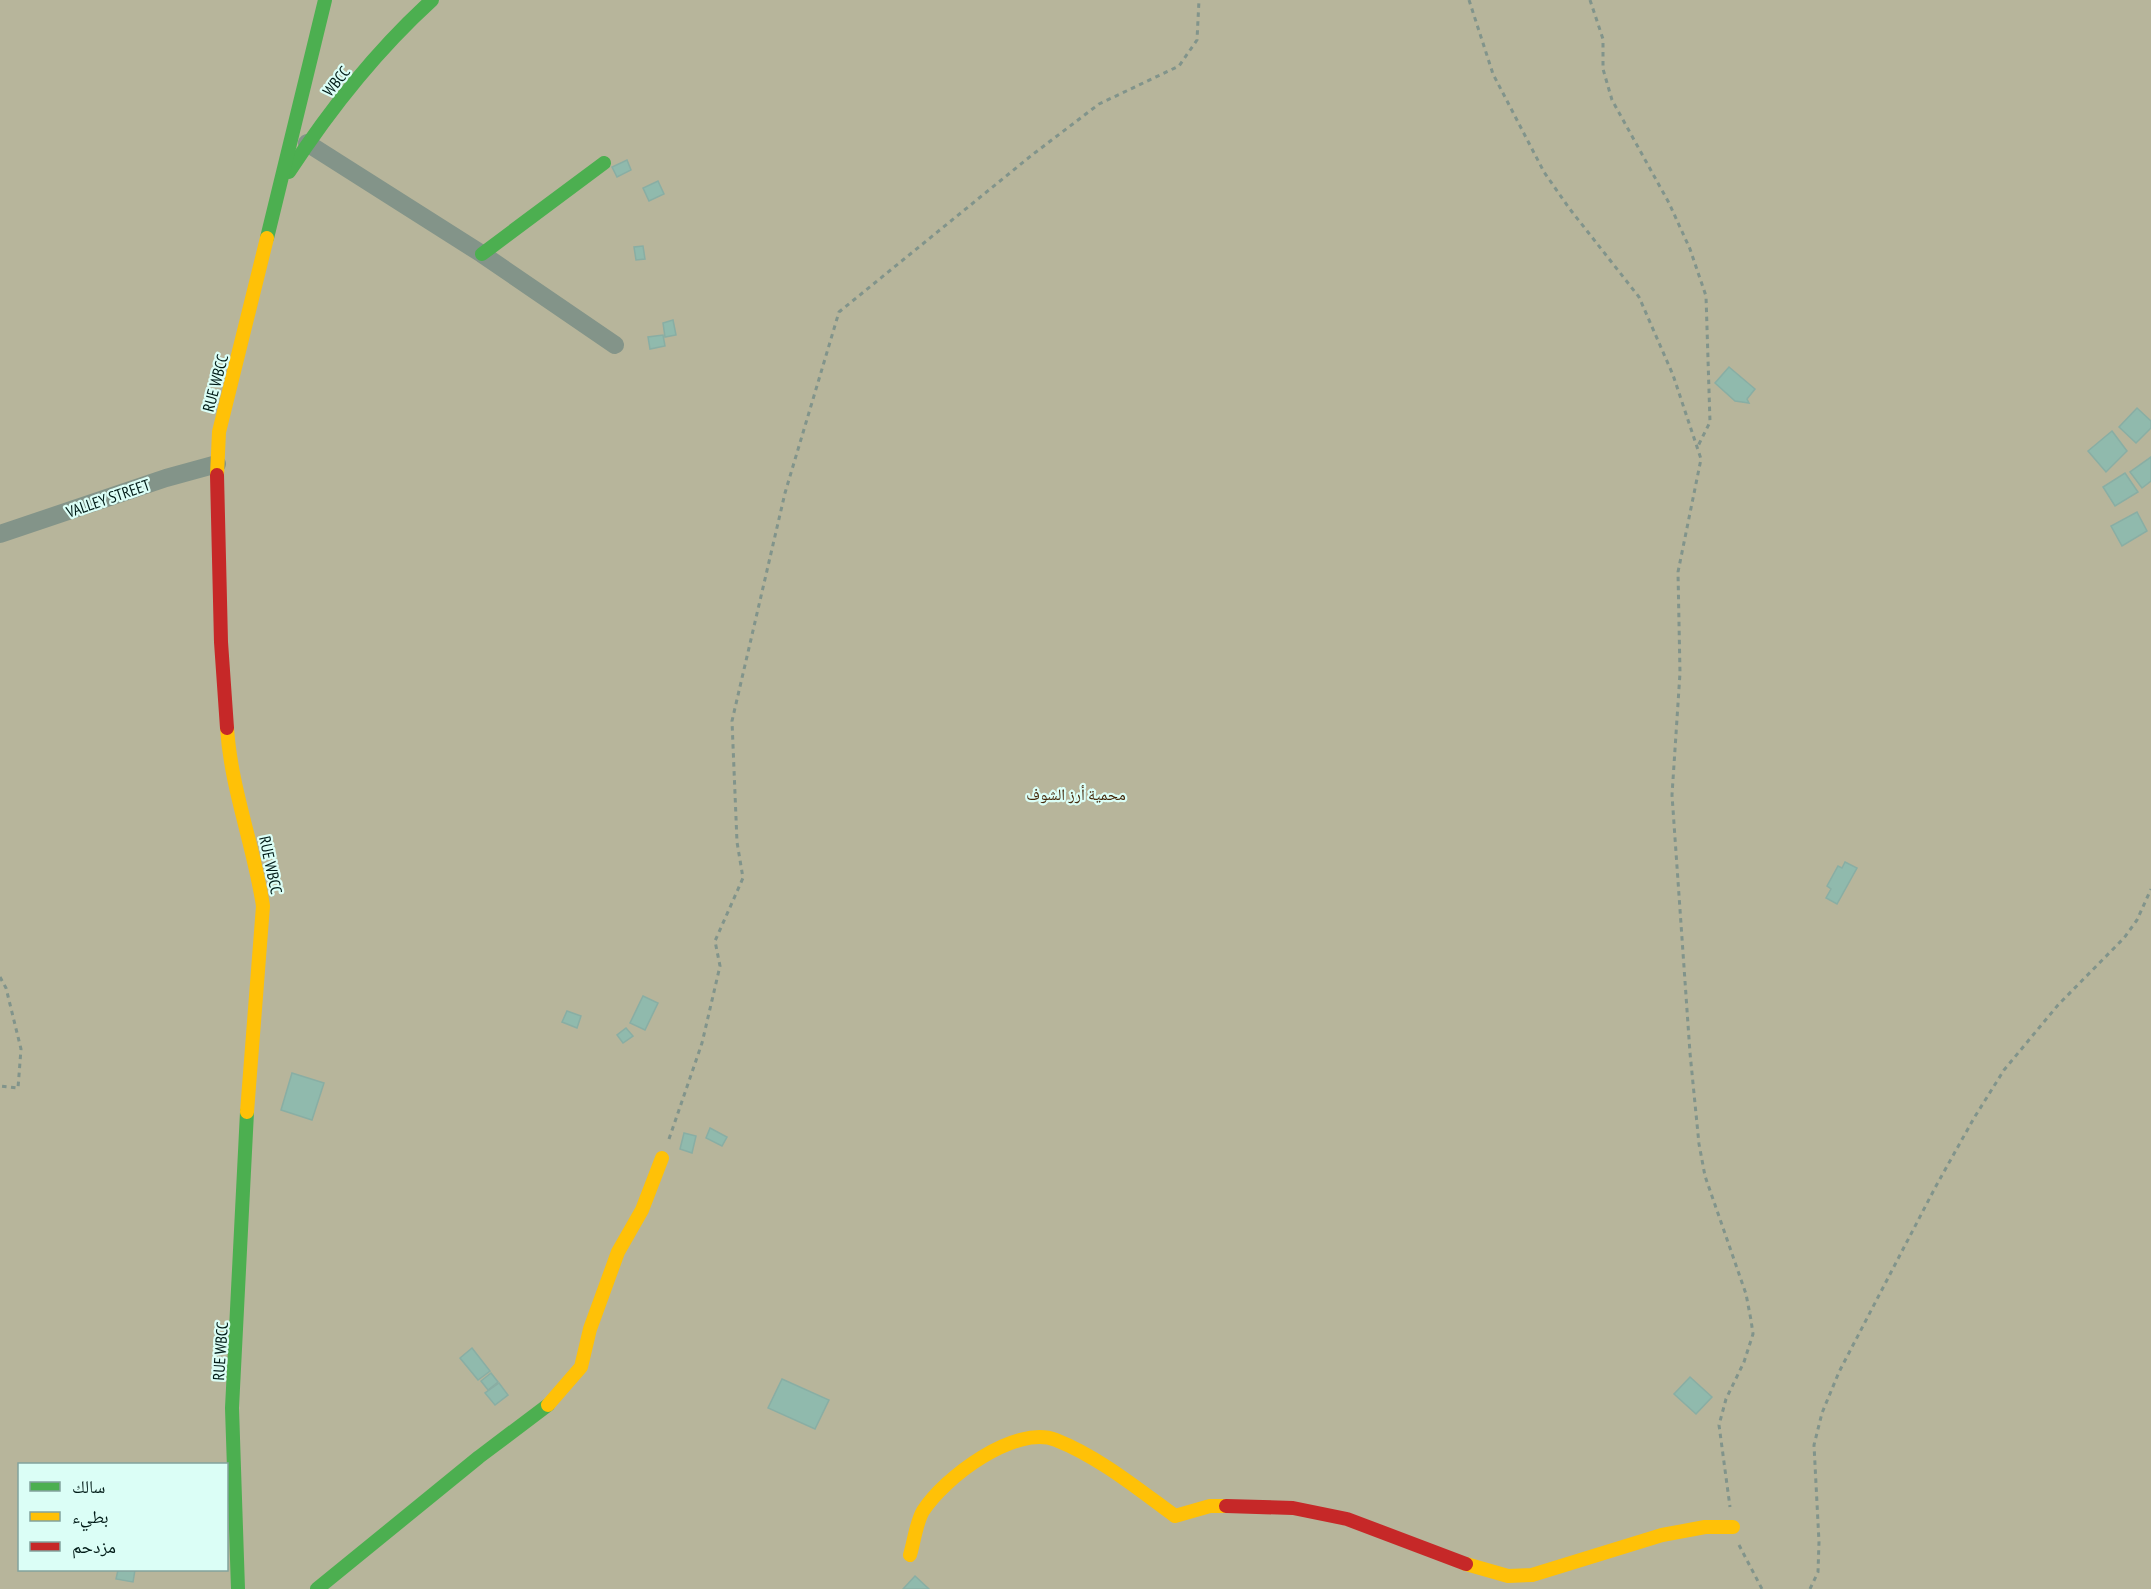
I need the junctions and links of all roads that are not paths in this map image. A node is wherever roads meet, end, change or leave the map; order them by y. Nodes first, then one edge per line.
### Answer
1 (325, 0) edge
2 (432, 0) edge
3 (307, 143) junction
4 (604, 163) dead end
5 (277, 192) junction
6 (482, 254) junction
7 (615, 345) dead end
8 (217, 464) junction
9 (0, 534) edge
10 (662, 1158) road end
11 (1733, 1527) road end
12 (910, 1555) dead end
13 (238, 1589) edge
14 (317, 1589) edge

1 - 5 street, RUE WBCC
2 - 3 street, WBCC
3 - 5 street, WBCC
3 - 6 street
4 - 6 street
5 - 8 street, RUE WBCC
6 - 7 street
8 - 9 street, VALLEY STREET
8 - 13 street, RUE WBCC
10 - 14 street
11 - 12 street

